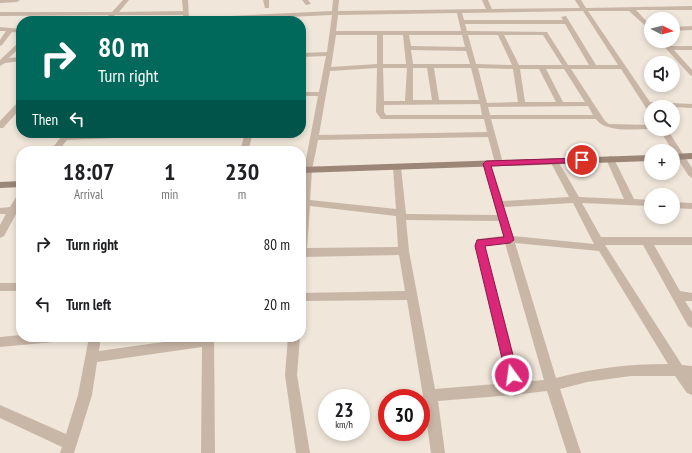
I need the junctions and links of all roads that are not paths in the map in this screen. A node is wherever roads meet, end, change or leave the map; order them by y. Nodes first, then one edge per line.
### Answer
1 (17, 0) edge
2 (126, 0) edge
3 (185, 0) edge
4 (266, 0) edge
5 (336, 0) edge
6 (485, 0) edge
7 (578, 0) edge
8 (0, 1) edge
9 (267, 7) dead end
10 (692, 8) edge
11 (584, 9) junction
12 (631, 9) junction
13 (560, 10) junction
14 (459, 11) junction
15 (490, 11) junction
16 (48, 13) junction
17 (62, 13) junction
18 (77, 13) junction
19 (91, 13) junction
20 (114, 13) junction
21 (185, 13) junction
22 (335, 13) junction
23 (0, 14) edge
24 (45, 16) edge
25 (59, 16) edge
26 (74, 16) edge
27 (88, 16) edge
28 (111, 16) edge
29 (185, 16) edge
30 (306, 16) edge
31 (462, 22) junction
32 (567, 22) junction
33 (644, 22) edge
34 (680, 28) edge
35 (692, 28) edge
36 (0, 29) edge
37 (10, 30) junction
38 (16, 31) edge
39 (380, 32) junction
40 (406, 32) junction
41 (464, 32) junction
42 (500, 32) junction
43 (333, 33) junction
44 (0, 44) edge
45 (16, 47) edge
46 (408, 48) junction
47 (668, 48) edge
48 (680, 48) edge
49 (692, 48) edge
50 (469, 49) junction
51 (330, 54) junction
52 (306, 55) edge
53 (16, 60) edge
54 (1, 63) edge
55 (382, 66) junction
56 (430, 66) junction
57 (473, 66) junction
58 (516, 66) junction
59 (542, 66) junction
60 (410, 67) junction
61 (568, 67) junction
62 (594, 67) junction
63 (622, 67) junction
64 (328, 69) junction
65 (692, 74) edge
66 (306, 94) edge
67 (322, 94) junction
68 (645, 100) edge
69 (381, 102) junction
70 (409, 102) junction
71 (436, 102) junction
72 (483, 104) junction
73 (591, 104) junction
74 (522, 105) junction
75 (561, 105) junction
76 (680, 106) edge
77 (692, 106) edge
78 (16, 112) edge
79 (599, 117) junction
80 (487, 118) junction
81 (2, 122) edge
82 (644, 127) edge
83 (492, 134) junction
84 (314, 138) junction
85 (692, 156) edge
86 (680, 157) edge
87 (644, 158) edge
88 (610, 159) junction
89 (554, 161) junction
90 (680, 161) edge
91 (499, 163) junction
92 (306, 164) edge
93 (486, 164) junction
94 (397, 167) junction
95 (306, 170) edge
96 (692, 175) edge
97 (16, 184) edge
98 (0, 185) edge
99 (576, 200) junction
100 (630, 201) junction
101 (306, 202) edge
102 (644, 202) edge
103 (499, 204) junction
104 (16, 205) edge
105 (680, 205) edge
106 (692, 206) edge
107 (13, 210) junction
108 (0, 211) edge
109 (401, 215) junction
110 (503, 218) junction
111 (0, 234) edge
112 (510, 240) junction
113 (646, 240) junction
114 (692, 241) edge
115 (600, 244) junction
116 (404, 251) junction
117 (306, 253) edge
118 (0, 287) edge
119 (16, 287) edge
120 (412, 295) junction
121 (676, 295) junction
122 (306, 297) edge
123 (692, 297) edge
124 (692, 322) edge
125 (16, 341) edge
126 (0, 342) edge
127 (94, 342) edge
128 (189, 342) edge
129 (208, 342) edge
130 (294, 342) edge
131 (92, 357) junction
132 (678, 370) junction
133 (692, 372) edge
134 (552, 386) junction
135 (429, 389) edge
136 (692, 389) edge
137 (516, 390) junction
138 (430, 396) joint
139 (0, 411) edge
140 (69, 448) edge
141 (208, 453) edge
142 (303, 453) edge
143 (438, 453) edge
144 (574, 453) edge

1 - 8 street
2 - 20 street
3 - 21 street
4 - 9 street
5 - 22 street
6 - 15 street
7 - 11 street
10 - 12 street
11 - 12 street
11 - 13 street
11 - 63 street
12 - 33 street
13 - 15 street
13 - 32 street
14 - 15 street
14 - 22 street
14 - 31 street
16 - 17 street
16 - 23 street
16 - 24 street
17 - 18 street
17 - 25 street
18 - 19 street
18 - 26 street
19 - 20 street
19 - 27 street
20 - 21 street
20 - 28 street
21 - 29 street
22 - 30 street
22 - 43 street
31 - 32 street
31 - 41 street
32 - 62 street
34 - 35 street
36 - 37 street
37 - 38 street
37 - 44 street
39 - 40 street
39 - 43 street
39 - 55 street
40 - 41 street
40 - 46 street
41 - 42 street
41 - 50 street
42 - 58 street
42 - 61 street
43 - 51 street
45 - 54 street
46 - 50 street
46 - 60 street
47 - 65 street
48 - 49 street
50 - 57 street
51 - 52 street
51 - 64 street
53 - 54 street
55 - 60 street
55 - 64 street
55 - 69 street
56 - 57 street
56 - 60 street
56 - 71 street
57 - 58 street
57 - 72 street
58 - 59 street
58 - 74 street
59 - 61 street
59 - 75 street
60 - 70 street
61 - 62 street
61 - 73 street
62 - 63 street
63 - 68 street
64 - 67 street
66 - 67 street
67 - 84 street
69 - 70 street
69 - 80 street
70 - 71 street
71 - 72 street
72 - 74 street
72 - 80 street
73 - 75 street
73 - 79 street
74 - 75 street
76 - 77 street
78 - 81 street
79 - 80 street
79 - 82 street
80 - 83 street
83 - 84 street
83 - 91 street
84 - 92 street
85 - 86 street
87 - 88 street
88 - 89 street
88 - 100 street
89 - 91 street
89 - 99 street
90 - 96 street
91 - 93 street
93 - 94 street
93 - 103 street
94 - 95 street
94 - 109 street
97 - 98 street
99 - 100 street
99 - 103 street
99 - 115 street
100 - 102 street
101 - 109 street
103 - 110 street
104 - 107 street
105 - 106 street
107 - 108 street
107 - 111 street
109 - 110 street
109 - 116 street
110 - 112 street
112 - 115 street
112 - 134 street
112 - 137 street
113 - 114 street
113 - 115 street
113 - 121 street
115 - 132 street
116 - 117 street
116 - 120 street
118 - 119 street
120 - 122 street
120 - 135 street
121 - 123 street
121 - 124 street
125 - 126 street
127 - 131 street
128 - 131 street
129 - 141 street
130 - 142 street
131 - 140 street
132 - 133 street
132 - 134 street
132 - 136 street
134 - 137 street
134 - 144 street
137 - 138 street
138 - 143 street
139 - 140 street

